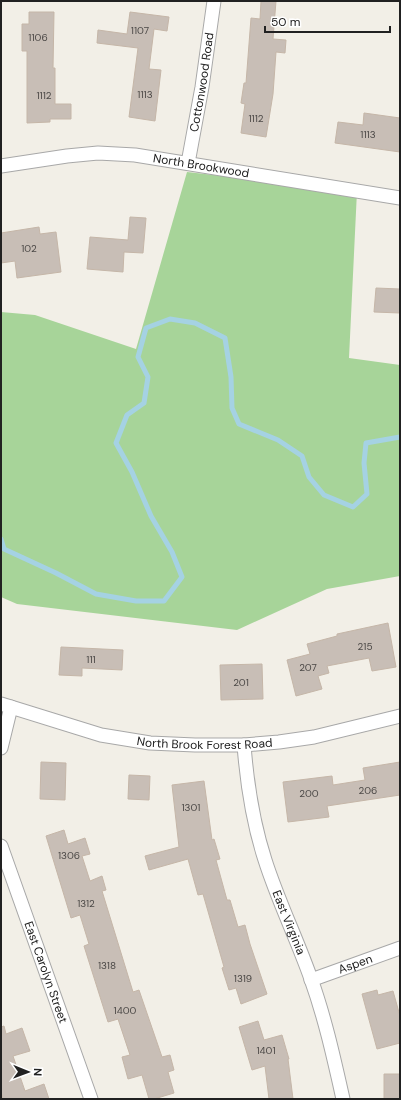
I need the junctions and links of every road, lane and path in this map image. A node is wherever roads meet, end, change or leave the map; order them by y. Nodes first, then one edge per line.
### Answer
1 (214, 1) edge
2 (188, 163) junction
3 (1, 166) edge
4 (400, 198) edge
5 (6, 705) edge
6 (400, 716) edge
7 (244, 745) junction
8 (1, 748) edge
9 (1, 846) edge
10 (400, 948) edge
11 (311, 980) junction
12 (91, 1099) edge
13 (343, 1099) edge

1 - 2 street, Cottonwood Road
2 - 3 street, North Brookwood
2 - 4 street, North Brookwood
5 - 7 street, North Brook Forest Road
5 - 8 street
6 - 7 street, North Brook Forest Road
7 - 11 street, East Virginia
9 - 12 street, East Carolyn Street
10 - 11 street, Aspen
11 - 13 street, East Virginia

